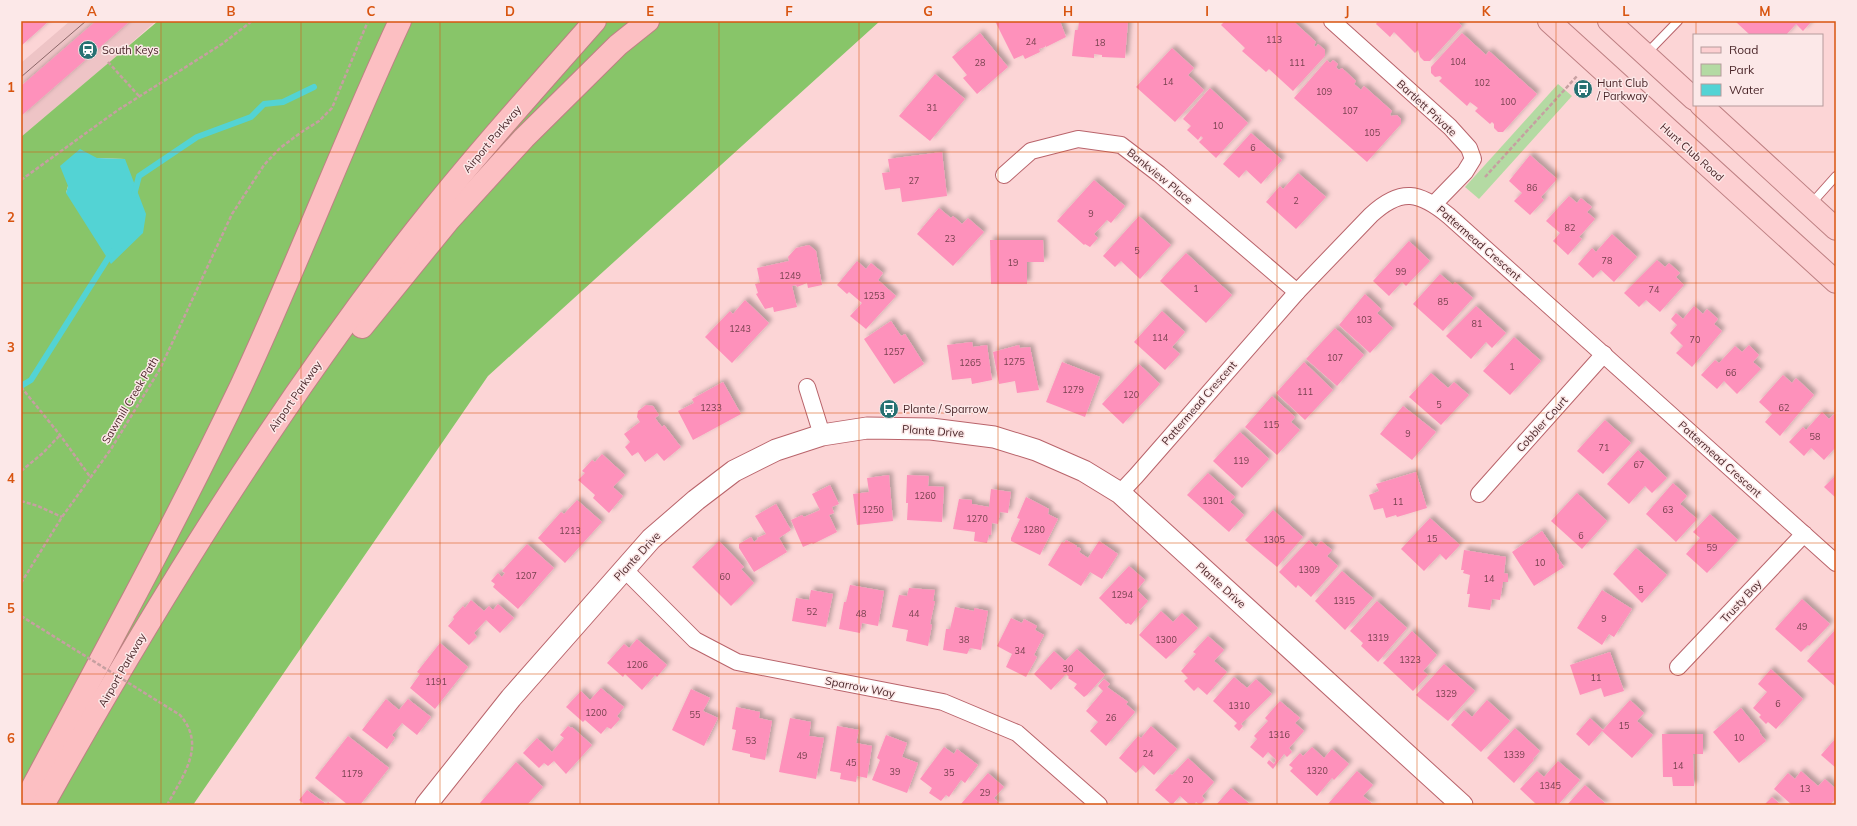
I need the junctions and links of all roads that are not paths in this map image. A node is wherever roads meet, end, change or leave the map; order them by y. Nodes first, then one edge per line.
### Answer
1 (400, 21) edge
2 (595, 21) edge
3 (648, 21) edge
4 (1332, 21) edge
5 (1549, 21) edge
6 (1609, 21) edge
7 (1678, 21) edge
8 (1645, 54) junction
9 (1693, 98) edge
10 (1701, 106) edge
11 (1004, 175) dead end
12 (1836, 176) edge
13 (1434, 204) junction
14 (1810, 206) junction
15 (1836, 229) edge
16 (1836, 282) edge
17 (1297, 292) junction
18 (1604, 354) junction
19 (807, 386) dead end
20 (822, 435) junction
21 (237, 482) junction
22 (1120, 492) junction
23 (1479, 494) dead end
24 (1804, 534) junction
25 (1836, 563) edge
26 (624, 569) junction
27 (1678, 667) dead end
28 (23, 805) edge
29 (43, 805) edge
30 (426, 805) edge
31 (1099, 805) edge
32 (1462, 805) edge

1 - 28 highway
2 - 21 highway, Airport Parkway
3 - 21 highway
4 - 13 street, Bartlett Private
5 - 16 main road, Hunt Club Road
6 - 8 main road
7 - 8 lane
8 - 9 main road
10 - 14 main road
11 - 17 street, Bankview Place
12 - 14 lane
13 - 17 street, Pattermead Crescent
13 - 18 street, Pattermead Crescent
14 - 15 main road
17 - 22 street, Pattermead Crescent
18 - 23 street, Cobbler Court
18 - 24 street, Pattermead Crescent
19 - 20 street
20 - 22 street, Plante Drive
20 - 26 street, Plante Drive
21 - 29 highway, Airport Parkway
22 - 32 street, Plante Drive
24 - 25 street, Pattermead Crescent
24 - 27 street, Trusty Bay
26 - 30 street, Plante Drive
26 - 31 street, Sparrow Way

